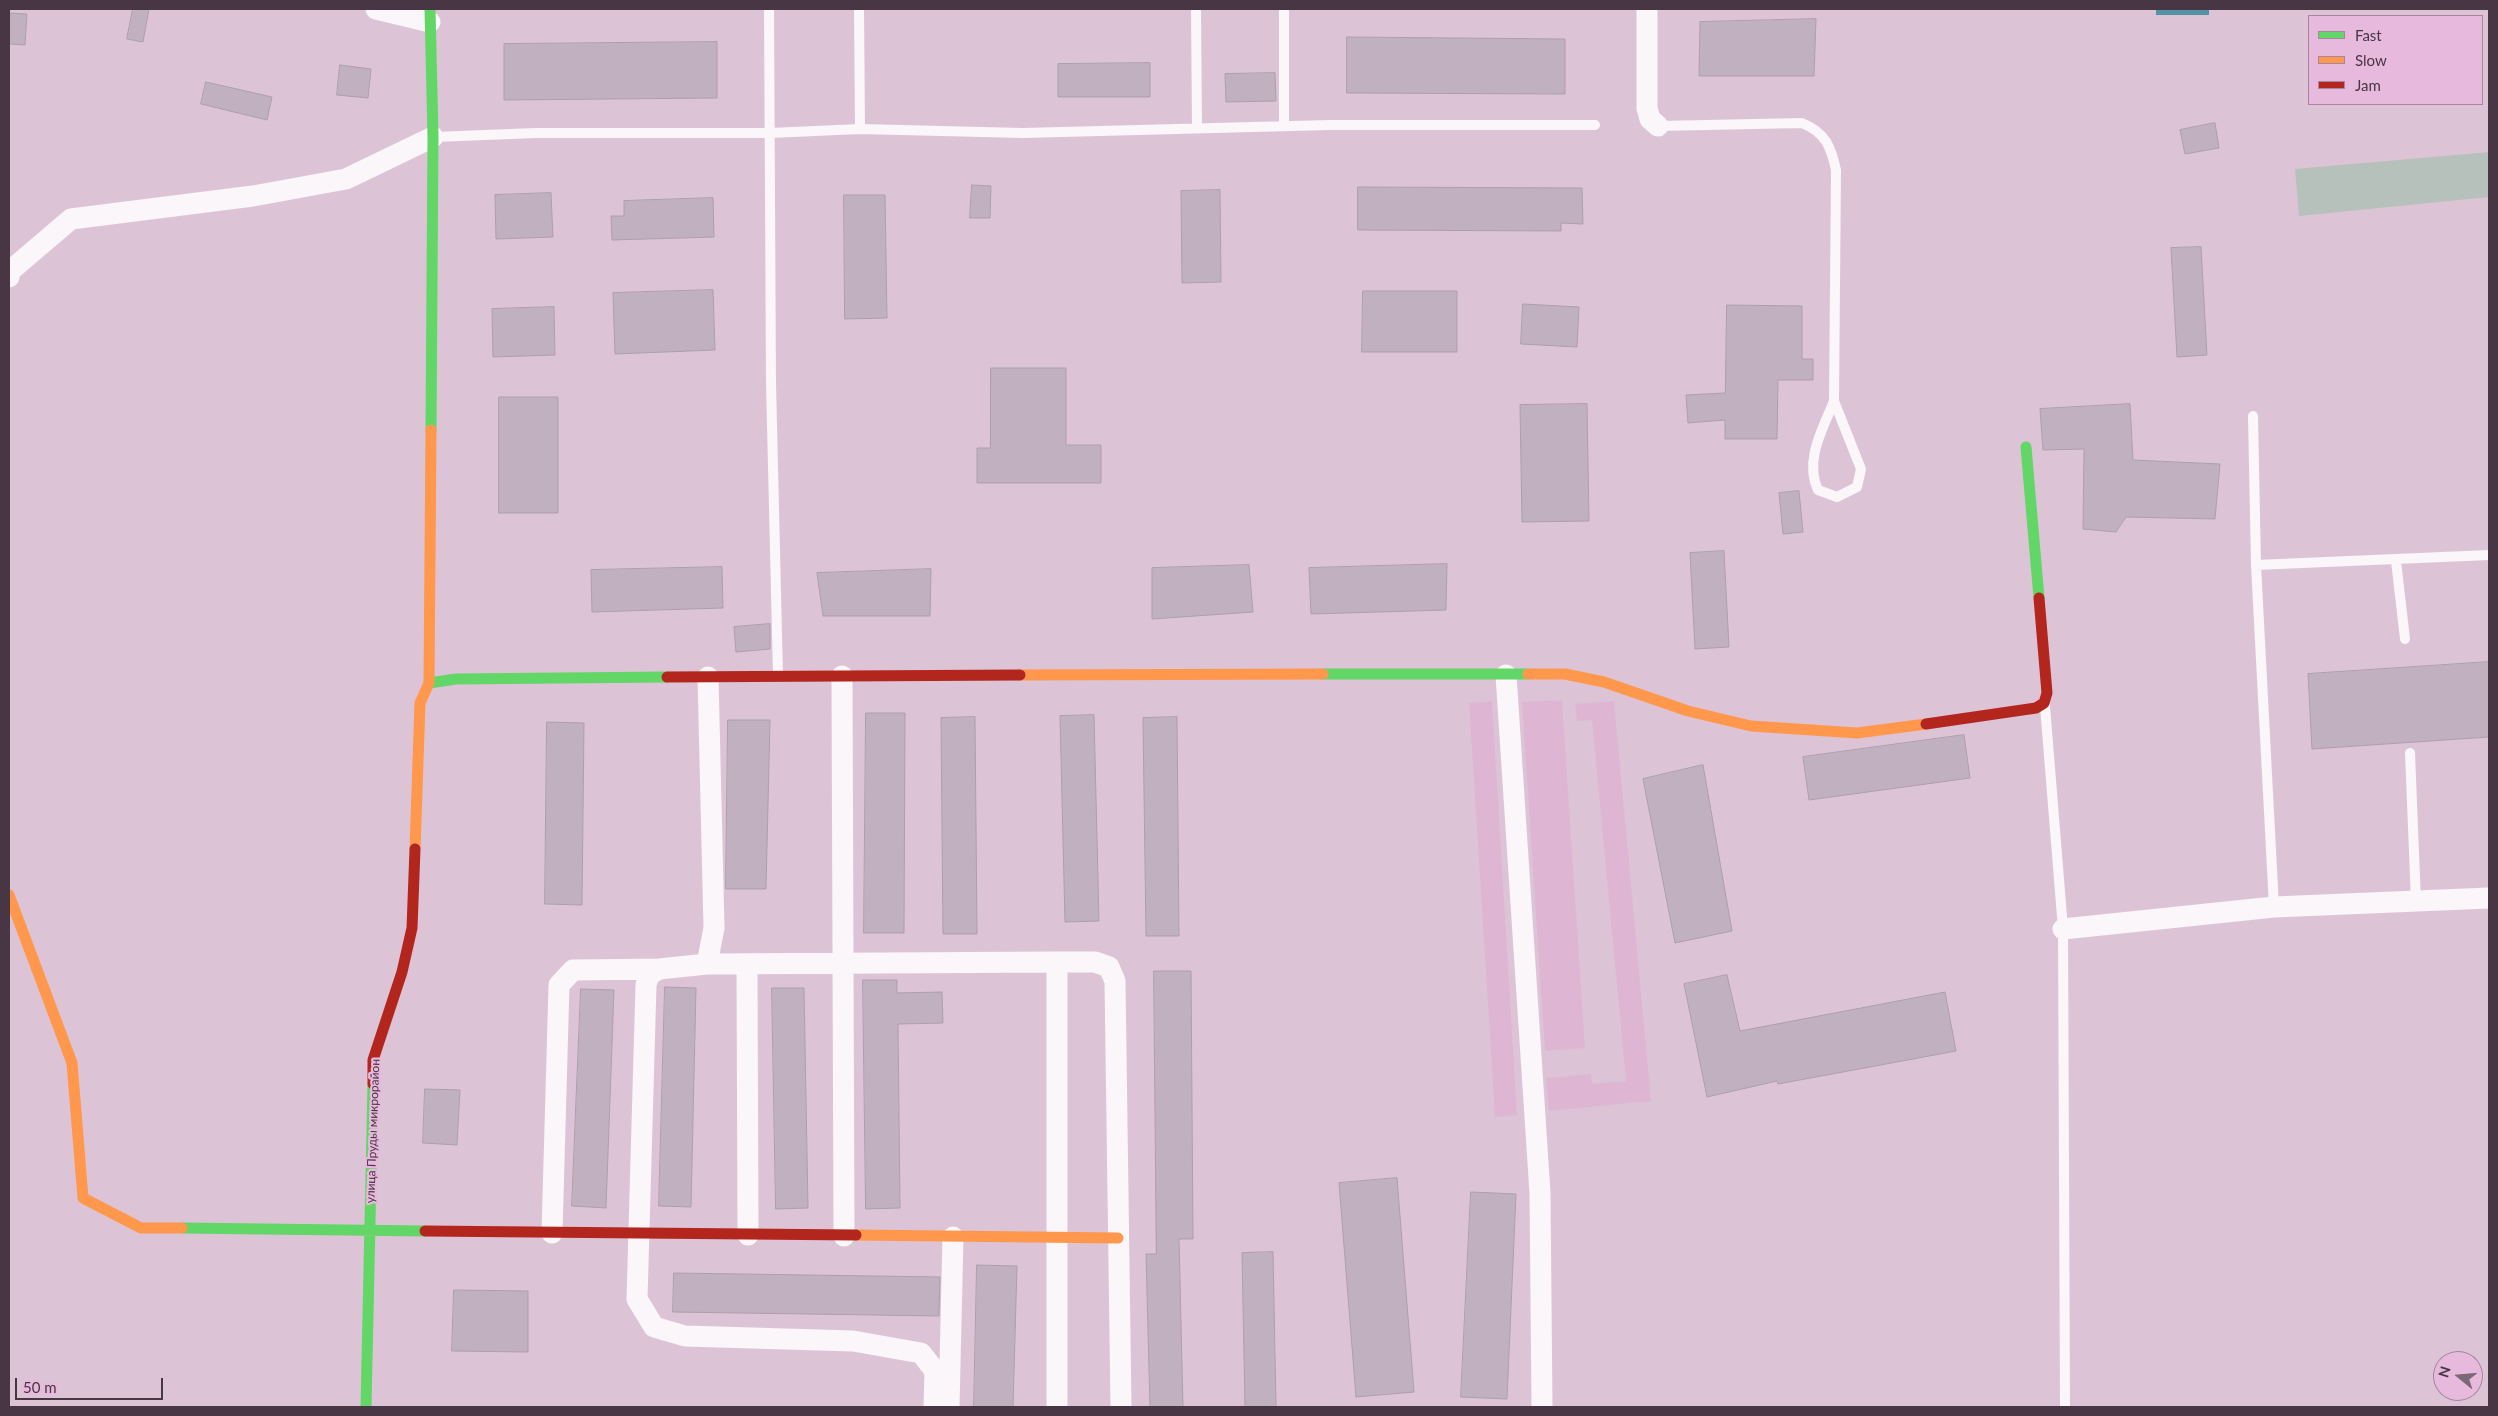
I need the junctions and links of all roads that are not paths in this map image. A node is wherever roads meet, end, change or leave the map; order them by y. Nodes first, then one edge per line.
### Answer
1 (376, 9) edge
2 (769, 9) edge
3 (859, 9) edge
4 (1196, 9) edge
5 (1284, 9) edge
6 (1647, 9) edge
7 (430, 16) edge
8 (1595, 125) dead end
9 (1284, 126) junction
10 (1658, 126) joint
11 (1197, 128) junction
12 (860, 130) junction
13 (770, 133) junction
14 (433, 137) junction
15 (9, 277) edge
16 (1834, 401) junction
17 (2254, 416) dead end
18 (2026, 447) dead end
19 (2489, 555) edge
20 (2396, 560) junction
21 (2256, 565) junction
22 (2405, 639) dead end
23 (1506, 675) junction
24 (842, 676) junction
25 (708, 677) junction
26 (778, 677) junction
27 (429, 683) junction
28 (2044, 703) junction
29 (2410, 753) dead end
30 (9, 895) edge
31 (2489, 898) edge
32 (2416, 902) junction
33 (2274, 907) junction
34 (2063, 929) junction
35 (1056, 962) junction
36 (707, 964) junction
37 (747, 964) junction
38 (843, 964) junction
39 (659, 969) junction
40 (370, 1232) junction
41 (552, 1233) junction
42 (640, 1234) junction
43 (748, 1235) junction
44 (844, 1236) junction
45 (953, 1237) junction
46 (1058, 1238) junction
47 (1118, 1238) junction
48 (366, 1407) edge
49 (934, 1407) edge
50 (949, 1407) edge
51 (1057, 1407) edge
52 (1121, 1407) edge
53 (1542, 1407) edge
54 (2064, 1407) edge

1 - 7 street
2 - 13 lane
3 - 12 lane
4 - 11 lane
5 - 9 lane
6 - 10 street
7 - 14 street
8 - 9 lane
9 - 11 lane
10 - 16 lane
11 - 12 lane
12 - 13 lane
13 - 14 lane
13 - 26 lane
14 - 15 street
14 - 27 street
16 - 16 lane
17 - 21 lane
18 - 28 street
19 - 20 lane
20 - 21 lane
20 - 22 lane
21 - 33 lane
23 - 24 street
23 - 28 street
23 - 53 street
24 - 26 street
24 - 38 street
25 - 26 street
25 - 27 street
25 - 36 street
27 - 40 street, улица Пруды микрорайон
28 - 34 lane
29 - 32 lane
30 - 40 street
31 - 32 street
32 - 33 street
33 - 34 street
34 - 54 lane
35 - 38 street
35 - 46 street
35 - 47 street
36 - 37 street
36 - 39 street
37 - 38 street
37 - 43 street
38 - 44 street
39 - 41 street
39 - 42 street
40 - 41 street
40 - 48 street, улица Пруды микрорайон
41 - 42 street
42 - 43 street
42 - 49 street
43 - 44 street
44 - 45 street
45 - 46 street
45 - 50 street
46 - 47 street
46 - 51 street
47 - 52 street

